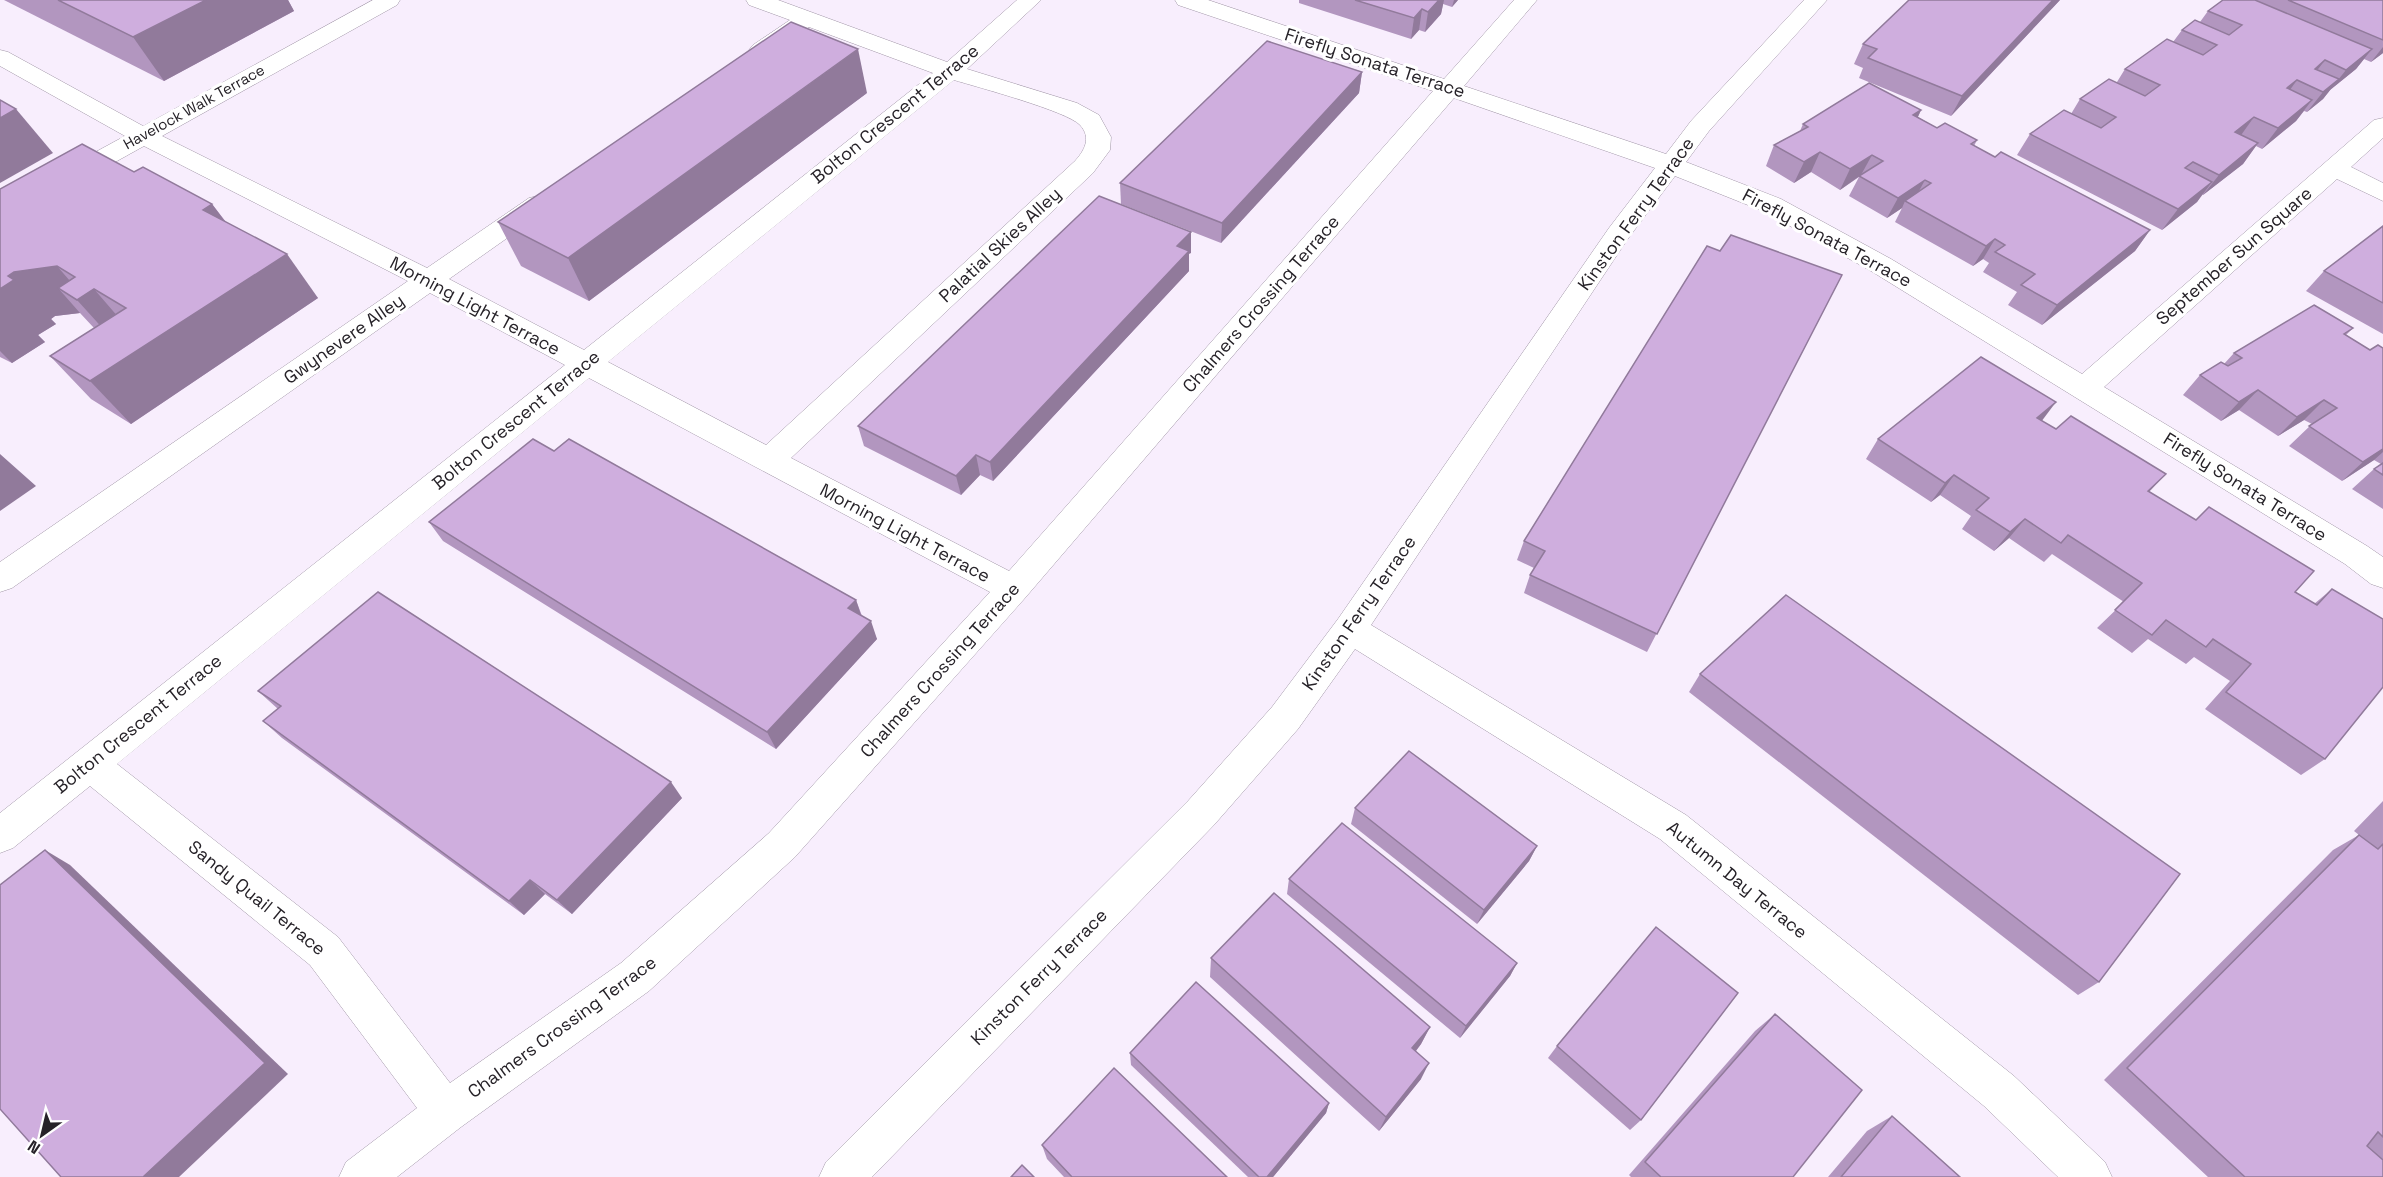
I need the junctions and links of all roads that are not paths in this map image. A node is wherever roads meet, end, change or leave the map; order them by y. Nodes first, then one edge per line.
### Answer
1 (389, 0) edge
2 (757, 0) edge
3 (1030, 0) edge
4 (1186, 0) edge
5 (1526, 0) edge
6 (1816, 0) edge
7 (806, 19) junction
8 (0, 57) edge
9 (738, 66) edge
10 (950, 71) junction
11 (1449, 88) junction
12 (2383, 125) edge
13 (142, 135) junction
14 (1672, 164) junction
15 (2334, 168) junction
16 (2383, 192) edge
17 (554, 193) edge
18 (0, 215) edge
19 (428, 280) junction
20 (585, 364) junction
21 (2085, 388) junction
22 (768, 461) junction
23 (2383, 575) edge
24 (0, 579) edge
25 (1013, 590) junction
26 (1350, 629) junction
27 (89, 763) junction
28 (0, 836) edge
29 (446, 1112) junction
30 (361, 1177) edge
31 (842, 1177) edge
32 (2090, 1177) edge

1 - 13 street, Havelock Walk Terrace
2 - 7 street
3 - 10 street, Bolton Crescent Terrace
4 - 11 street, Firefly Sonata Terrace
5 - 11 street, Chalmers Crossing Terrace
6 - 14 street, Kinston Ferry Terrace
7 - 9 street
7 - 10 street
8 - 13 street, Morning Light Terrace
10 - 20 street, Bolton Crescent Terrace
10 - 22 street, Palatial Skies Alley
11 - 14 street, Firefly Sonata Terrace
11 - 25 street, Chalmers Crossing Terrace
12 - 15 street, September Sun Square
13 - 18 street, Havelock Walk Terrace
13 - 19 street, Morning Light Terrace
14 - 21 street, Firefly Sonata Terrace
14 - 26 street, Kinston Ferry Terrace
15 - 16 street
15 - 21 street, September Sun Square
17 - 19 street, Gwynevere Alley
19 - 20 street, Morning Light Terrace
19 - 24 street, Gwynevere Alley
20 - 22 street, Morning Light Terrace
20 - 27 street, Bolton Crescent Terrace
21 - 23 street, Firefly Sonata Terrace
22 - 25 street, Morning Light Terrace
25 - 29 street, Chalmers Crossing Terrace
26 - 31 street, Kinston Ferry Terrace
26 - 32 street, Autumn Day Terrace
27 - 28 street, Bolton Crescent Terrace
27 - 29 street, Sandy Quail Terrace
29 - 30 street, Chalmers Crossing Terrace

